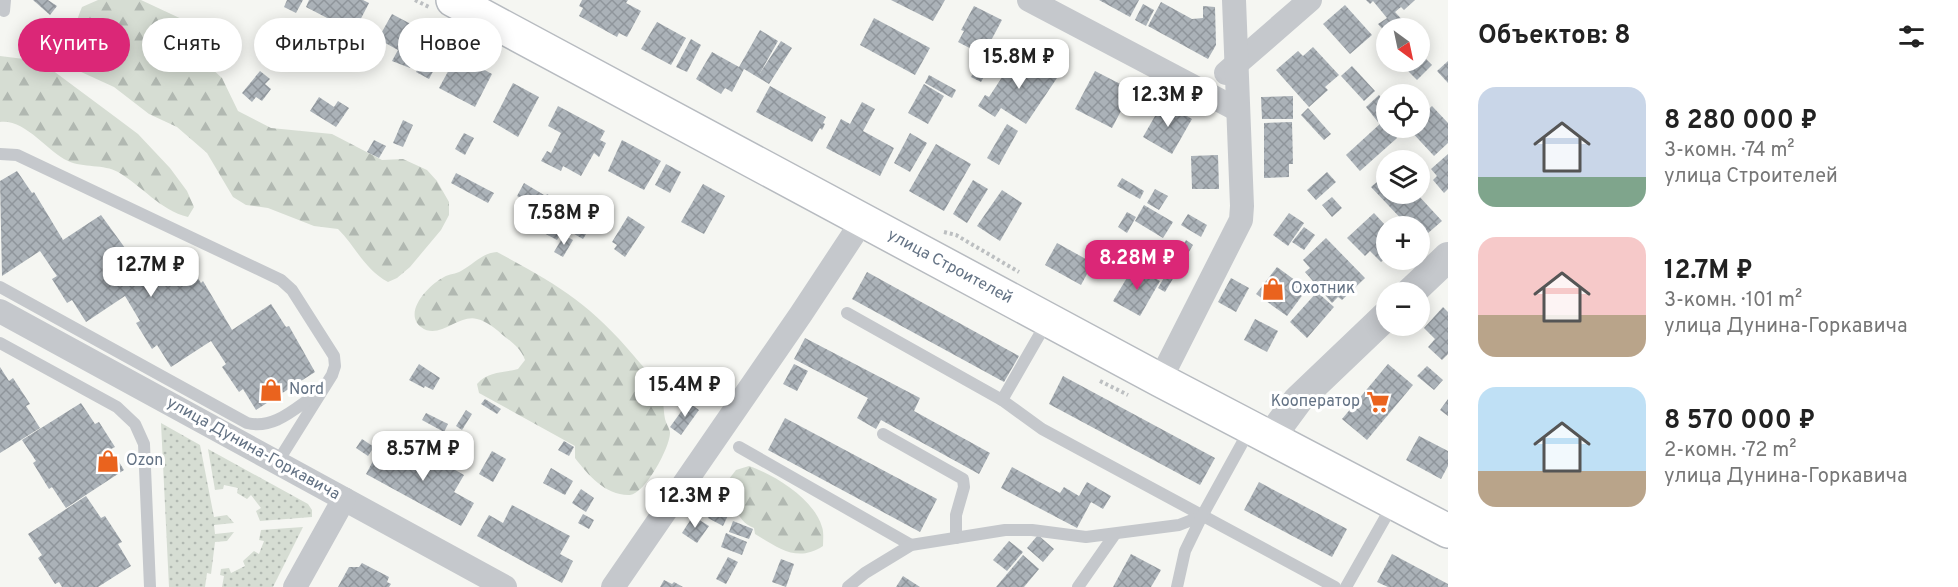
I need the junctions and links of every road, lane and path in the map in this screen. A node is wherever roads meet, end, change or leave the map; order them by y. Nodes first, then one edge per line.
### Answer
1 (415, 0) edge
2 (1029, 0) edge
3 (1234, 0) edge
4 (1310, 0) edge
5 (444, 6) edge
6 (1234, 66) junction
7 (1202, 90) junction
8 (1236, 110) junction
9 (0, 154) edge
10 (862, 220) junction
11 (1448, 257) edge
12 (1422, 282) edge
13 (0, 287) edge
14 (0, 311) edge
15 (847, 313) dead end
16 (1048, 320) junction
17 (1376, 326) edge
18 (0, 343) edge
19 (1160, 380) junction
20 (324, 388) junction
21 (1002, 400) junction
22 (278, 421) junction
23 (297, 431) junction
24 (1260, 433) junction
25 (883, 434) dead end
26 (739, 447) dead end
27 (277, 463) junction
28 (344, 499) junction
29 (1394, 502) junction
30 (1202, 516) junction
31 (1448, 531) edge
32 (1115, 534) junction
33 (956, 538) junction
34 (911, 545) junction
35 (150, 587) edge
36 (295, 587) edge
37 (506, 587) edge
38 (613, 587) edge
39 (848, 587) edge
40 (1078, 587) edge
41 (1177, 587) edge
42 (1335, 587) edge
43 (1347, 587) edge

1 - 5 path
2 - 7 street
3 - 6 street
4 - 6 street
5 - 10 main road, улица Строителей
6 - 7 street
6 - 8 street
7 - 8 street
8 - 19 street
9 - 20 lane
10 - 16 main road, улица Строителей
10 - 38 street
11 - 12 street
13 - 22 lane
14 - 27 street, улица Дунина-Горкавича
15 - 21 lane
16 - 19 main road, улица Строителей
16 - 21 lane
17 - 24 street
18 - 35 lane
19 - 24 main road, улица Строителей
20 - 22 lane
20 - 23 lane
21 - 30 lane
22 - 23 lane
23 - 27 lane
24 - 29 main road, улица Строителей
24 - 30 lane
25 - 33 lane
26 - 34 lane
27 - 28 street, улица Дунина-Горкавича
28 - 36 street
28 - 37 street, улица Дунина-Горкавича
29 - 31 main road, улица Строителей
29 - 43 lane
30 - 32 lane
30 - 41 lane
30 - 42 lane
32 - 33 lane
32 - 40 lane
33 - 34 lane
34 - 39 lane

